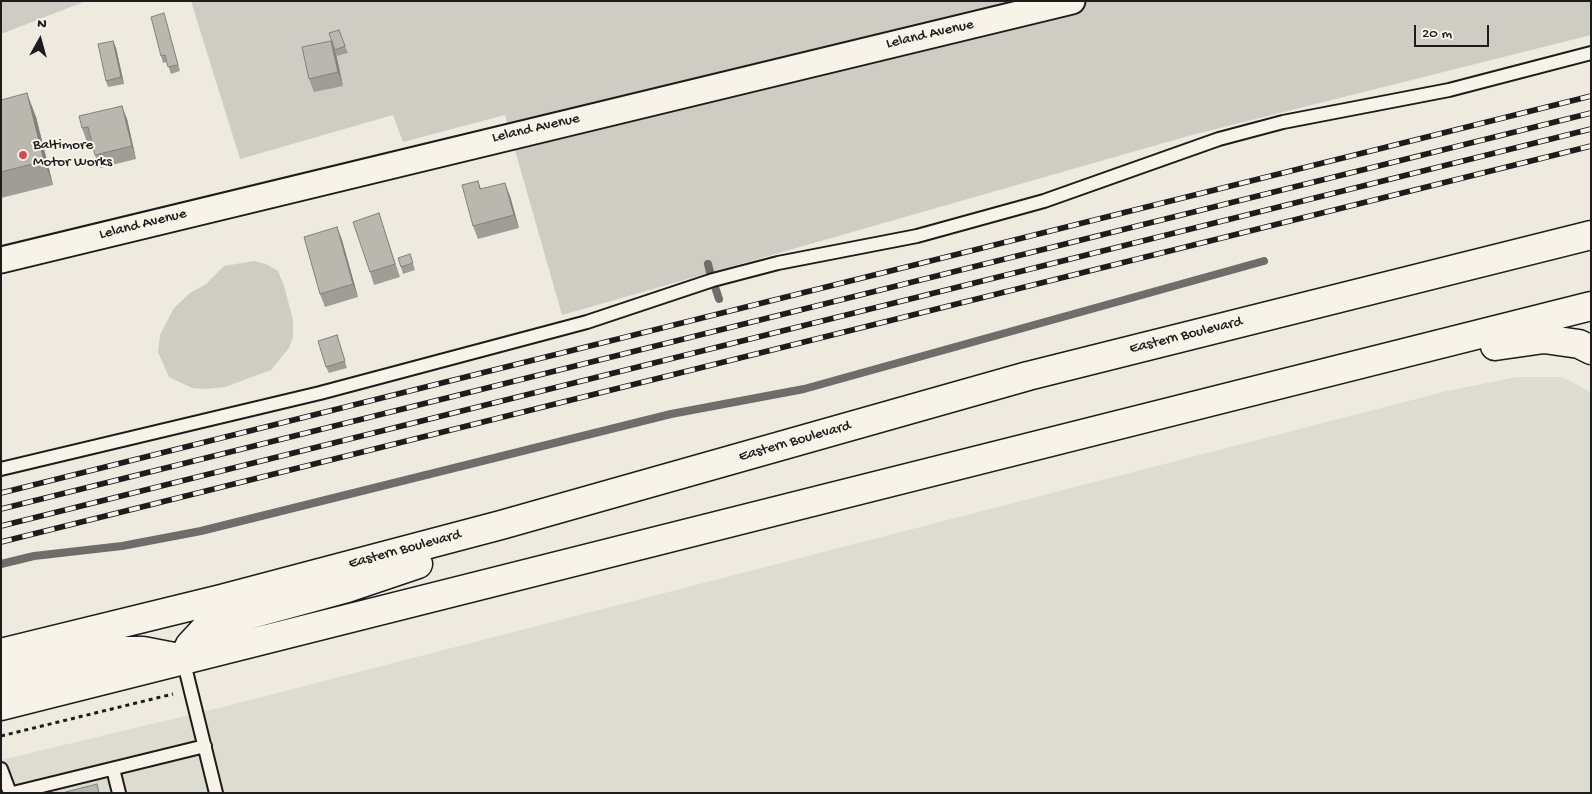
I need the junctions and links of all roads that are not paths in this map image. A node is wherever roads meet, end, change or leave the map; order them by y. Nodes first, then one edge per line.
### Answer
1 (1072, 1) edge
2 (1591, 53) edge
3 (1591, 235) edge
4 (1, 260) edge
5 (1591, 306) edge
6 (1591, 350) edge
7 (1367, 362) junction
8 (1, 470) edge
9 (501, 525) junction
10 (1, 653) edge
11 (183, 659) junction
12 (1, 680) edge
13 (1, 706) edge
14 (205, 746) junction
15 (1, 768) edge
16 (113, 769) junction
17 (58, 788) edge
18 (11, 793) edge
19 (119, 793) edge
20 (216, 793) edge

1 - 4 street, Leland Avenue
2 - 8 lane
3 - 9 main road, Eastern Boulevard
5 - 7 main road
6 - 7 main road
7 - 11 main road
9 - 10 main road, Eastern Boulevard
9 - 11 main road
11 - 12 main road
11 - 13 main road
11 - 14 lane
14 - 16 lane
14 - 20 lane
15 - 18 lane
16 - 17 lane
16 - 19 lane
17 - 18 lane

